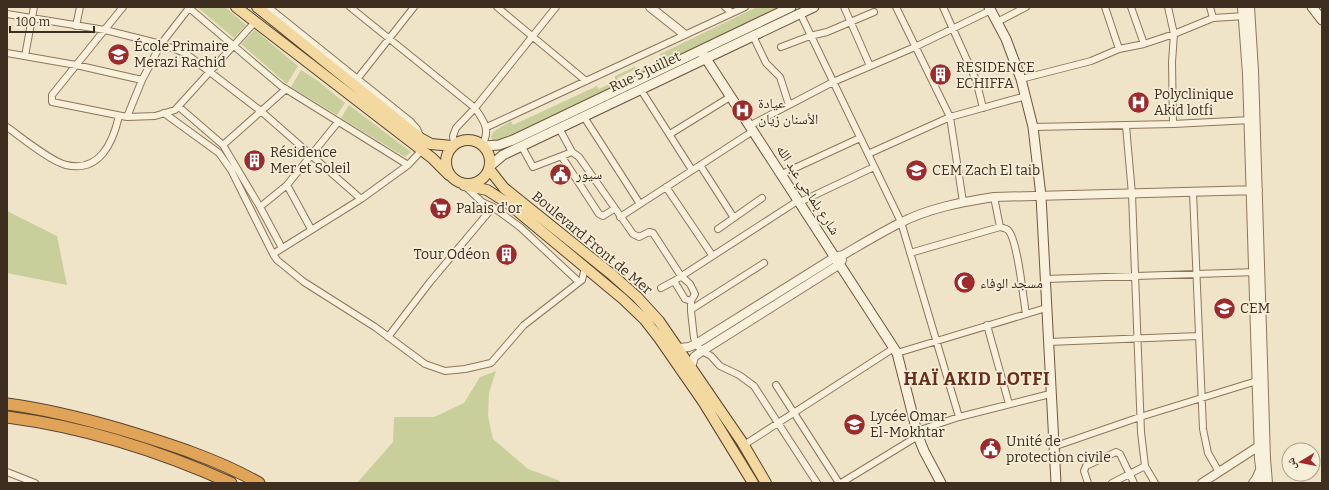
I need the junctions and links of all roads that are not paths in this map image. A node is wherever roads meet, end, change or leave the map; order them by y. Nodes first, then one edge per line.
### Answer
1 (34, 7) edge
2 (80, 7) edge
3 (123, 7) edge
4 (189, 7) edge
5 (236, 7) edge
6 (257, 7) edge
7 (269, 7) edge
8 (350, 7) edge
9 (414, 7) edge
10 (497, 7) edge
11 (556, 7) edge
12 (650, 7) edge
13 (725, 7) edge
14 (745, 7) edge
15 (791, 7) edge
16 (814, 7) edge
17 (844, 7) edge
18 (896, 7) edge
19 (943, 7) edge
20 (1026, 7) edge
21 (1105, 7) edge
22 (1131, 7) edge
23 (1168, 7) edge
24 (1210, 7) edge
25 (1242, 7) edge
26 (1312, 7) edge
27 (990, 9) edge
28 (874, 12) dead end
29 (732, 13) junction
30 (800, 13) junction
31 (1248, 13) edge
32 (7, 14) edge
33 (1213, 18) junction
34 (32, 19) junction
35 (1322, 20) edge
36 (255, 22) junction
37 (850, 22) junction
38 (997, 22) junction
39 (76, 26) junction
40 (952, 28) junction
41 (105, 30) junction
42 (684, 34) junction
43 (1174, 34) junction
44 (533, 36) junction
45 (753, 36) junction
46 (810, 36) junction
47 (390, 38) junction
48 (161, 44) junction
49 (1144, 44) junction
50 (234, 46) junction
51 (781, 47) dead end
52 (915, 47) junction
53 (701, 50) junction
54 (1119, 50) junction
55 (7, 53) edge
56 (25, 56) junction
57 (706, 59) junction
58 (76, 65) junction
59 (870, 66) junction
60 (210, 72) junction
61 (358, 78) junction
62 (1021, 79) junction
63 (142, 80) junction
64 (586, 81) junction
65 (833, 82) junction
66 (286, 89) junction
67 (641, 90) junction
68 (1026, 96) junction
69 (730, 97) junction
70 (789, 105) junction
71 (179, 107) junction
72 (475, 108) junction
73 (983, 108) junction
74 (262, 112) junction
75 (164, 113) junction
76 (120, 116) junction
77 (950, 116) junction
78 (127, 117) junction
79 (584, 117) junction
80 (1252, 120) junction
81 (338, 122) junction
82 (1173, 124) junction
83 (1126, 126) junction
84 (7, 127) edge
85 (487, 127) junction
86 (559, 128) junction
87 (751, 128) junction
88 (1033, 128) junction
89 (670, 134) junction
90 (420, 138) junction
91 (860, 138) junction
92 (223, 145) junction
93 (453, 145) junction
94 (483, 146) junction
95 (522, 147) junction
96 (422, 150) junction
97 (572, 152) junction
98 (868, 154) junction
99 (311, 156) junction
100 (562, 157) junction
101 (408, 165) junction
102 (700, 165) junction
103 (489, 167) junction
104 (874, 167) junction
105 (692, 170) junction
106 (782, 174) junction
107 (449, 175) junction
108 (287, 185) junction
109 (464, 185) junction
110 (666, 187) junction
111 (1254, 190) junction
112 (1193, 192) junction
113 (1132, 194) junction
114 (1041, 196) junction
115 (994, 197) junction
116 (361, 198) junction
117 (762, 198) dead end
118 (800, 201) junction
119 (963, 202) junction
120 (640, 204) junction
121 (260, 207) junction
122 (493, 208) junction
123 (614, 209) junction
124 (620, 217) junction
125 (734, 218) junction
126 (901, 222) junction
127 (1000, 227) junction
128 (311, 229) junction
129 (718, 229) dead end
130 (282, 248) junction
131 (910, 253) junction
132 (273, 254) junction
133 (712, 256) junction
134 (840, 259) junction
135 (764, 263) dead end
136 (585, 268) junction
137 (1257, 272) junction
138 (1196, 274) junction
139 (1135, 275) junction
140 (681, 276) junction
141 (1045, 279) junction
142 (674, 281) junction
143 (579, 282) junction
144 (661, 288) dead end
145 (691, 301) junction
146 (1046, 308) junction
147 (692, 309) junction
148 (1026, 314) junction
149 (987, 325) junction
150 (1199, 336) junction
151 (388, 337) junction
152 (1138, 339) junction
153 (936, 341) junction
154 (1048, 342) junction
155 (696, 344) junction
156 (679, 348) junction
157 (895, 350) junction
158 (702, 351) junction
159 (691, 367) junction
160 (1260, 380) junction
161 (776, 385) dead end
162 (1050, 394) junction
163 (1202, 398) junction
164 (7, 404) edge
165 (1009, 404) junction
166 (794, 413) junction
167 (7, 417) edge
168 (959, 417) junction
169 (1140, 417) junction
170 (779, 424) junction
171 (918, 434) junction
172 (744, 445) junction
173 (1259, 446) junction
174 (1053, 447) junction
175 (1266, 459) junction
176 (1145, 466) junction
177 (1228, 466) junction
178 (1260, 469) junction
179 (7, 472) edge
180 (1219, 472) junction
181 (1130, 474) junction
182 (765, 481) edge
183 (1261, 482) edge
184 (35, 483) edge
185 (231, 483) edge
186 (259, 483) edge
187 (753, 483) edge
188 (817, 483) edge
189 (840, 483) edge
190 (941, 483) edge
191 (1056, 483) edge
192 (1088, 483) edge
193 (1112, 483) edge
194 (1134, 483) edge
195 (1155, 483) edge
196 (1202, 483) edge

1 - 34 street
2 - 39 street
3 - 41 street
4 - 48 street
4 - 50 street
5 - 36 main road
6 - 90 main road
7 - 61 street
8 - 47 street
9 - 47 street
10 - 44 street
11 - 44 street
12 - 42 street
13 - 29 street
14 - 29 street
15 - 53 main road, Rue 5 Juillet
16 - 30 main road, Rue 5 Juillet
17 - 37 street
18 - 52 street
19 - 40 street
20 - 38 street
21 - 54 street
22 - 49 street
23 - 43 street
24 - 33 street
25 - 31 street
26 - 35 main road
27 - 38 main road
27 - 40 street
28 - 37 street
29 - 42 street
30 - 45 main road, Rue 5 Juillet
30 - 46 street
31 - 33 street
31 - 80 street
32 - 34 street
33 - 43 street
34 - 39 street
34 - 56 street
36 - 50 street
36 - 96 main road
37 - 46 street
37 - 59 street
38 - 62 main road
39 - 41 street
40 - 52 street
40 - 73 street
41 - 48 street
41 - 58 street
42 - 64 street
43 - 49 street
43 - 82 street
44 - 64 street
44 - 72 street
45 - 57 main road, Rue 5 Juillet
45 - 70 street
46 - 51 street
46 - 65 street
47 - 61 street
47 - 72 street
48 - 60 street
48 - 63 street
49 - 54 street
50 - 60 street
50 - 66 street
52 - 59 street
52 - 77 street
53 - 57 main road, شارع بلماحي عبد الله
53 - 94 main road, Rue 5 Juillet
54 - 62 street
55 - 56 street
56 - 58 street
57 - 67 main road, Rue 5 Juillet
57 - 69 main road, شارع بلماحي عبد الله
58 - 63 street
58 - 76 street
59 - 65 street
60 - 71 street
60 - 74 street
61 - 90 street
62 - 68 main road
63 - 78 street
64 - 85 street
65 - 70 street
65 - 91 street
66 - 74 street
66 - 81 street
67 - 79 main road, Rue 5 Juillet
67 - 89 street
68 - 73 street
68 - 88 main road
69 - 87 main road, شارع بلماحي عبد الله
69 - 89 street
70 - 87 street
71 - 75 street
71 - 92 street
72 - 85 street
72 - 93 street
73 - 77 street
74 - 92 street
74 - 99 street
75 - 78 street
75 - 132 street
76 - 78 street
76 - 84 street
77 - 98 street
77 - 119 street
79 - 86 main road, Rue 5 Juillet
79 - 120 street
80 - 82 street
80 - 111 street
81 - 99 street
81 - 101 street
82 - 83 street
83 - 88 street
83 - 113 street
85 - 94 street
86 - 95 main road, Rue 5 Juillet
86 - 97 street
87 - 102 street
87 - 106 main road, شارع بلماحي عبد الله
88 - 114 main road
89 - 105 street
90 - 93 main road
91 - 98 street
91 - 106 street
92 - 121 street
93 - 94 main road
93 - 107 main road
94 - 103 main road
95 - 100 street
95 - 103 main road, Rue 5 Juillet
96 - 101 street
96 - 107 main road
97 - 100 street
97 - 123 street
98 - 104 street
99 - 108 street
99 - 116 street
100 - 123 street
101 - 116 street
102 - 105 street
102 - 125 street
103 - 109 main road
103 - 156 main road, Boulevard Front de Mer
104 - 118 street
104 - 126 street
105 - 110 street
106 - 118 main road, شارع بلماحي عبد الله
107 - 109 main road
108 - 121 street
108 - 128 street
109 - 122 street
109 - 136 main road
110 - 120 street
110 - 133 street
111 - 112 street
111 - 137 street
112 - 113 street
112 - 138 street
113 - 114 street
113 - 139 street
114 - 115 street
114 - 141 main road
115 - 119 street
115 - 127 street
116 - 128 street
117 - 125 street
118 - 133 street
118 - 134 main road, شارع بلماحي عبد الله
119 - 126 street
120 - 124 street
121 - 130 street
122 - 143 street
122 - 151 street
123 - 124 street
124 - 140 street
125 - 129 street
126 - 131 street
126 - 134 street
127 - 131 street
127 - 148 street
128 - 130 street
130 - 132 street
131 - 153 street
132 - 151 street
133 - 140 street
134 - 155 street
134 - 157 main road, شارع بلماحي عبد الله
134 - 158 street
135 - 147 street
136 - 143 street
136 - 187 main road
137 - 138 street
137 - 160 street
138 - 139 street
138 - 150 street
139 - 141 street
139 - 152 street
140 - 142 street
140 - 145 street
141 - 146 main road
142 - 144 street
142 - 145 street
143 - 151 street
145 - 147 street
146 - 148 street
146 - 154 main road
147 - 155 street
148 - 149 street
149 - 153 street
149 - 165 street
150 - 152 street
150 - 163 street
152 - 154 street
152 - 169 street
153 - 157 street
153 - 168 street
154 - 162 main road
155 - 156 street
155 - 158 street
156 - 159 main road, Boulevard Front de Mer
157 - 166 street
157 - 171 main road, شارع بلماحي عبد الله
158 - 159 street
158 - 170 street
159 - 172 main road, Boulevard Front de Mer
160 - 163 street
160 - 173 street
160 - 175 street
161 - 166 street
162 - 165 street
162 - 174 main road
163 - 169 street
163 - 180 street
164 - 186 highway
165 - 168 street
166 - 170 street
166 - 189 street
167 - 185 highway
168 - 171 street
169 - 174 street
169 - 176 street
170 - 172 street
170 - 188 street
171 - 189 street
171 - 190 main road, شارع بلماحي عبد الله
172 - 182 main road, Boulevard Front de Mer
173 - 177 street
173 - 178 street
174 - 191 main road
175 - 178 street
175 - 183 street
176 - 181 street
176 - 195 street
177 - 178 street
177 - 180 street
178 - 183 street
179 - 184 street
180 - 196 street
181 - 192 street
181 - 193 street
181 - 194 street

